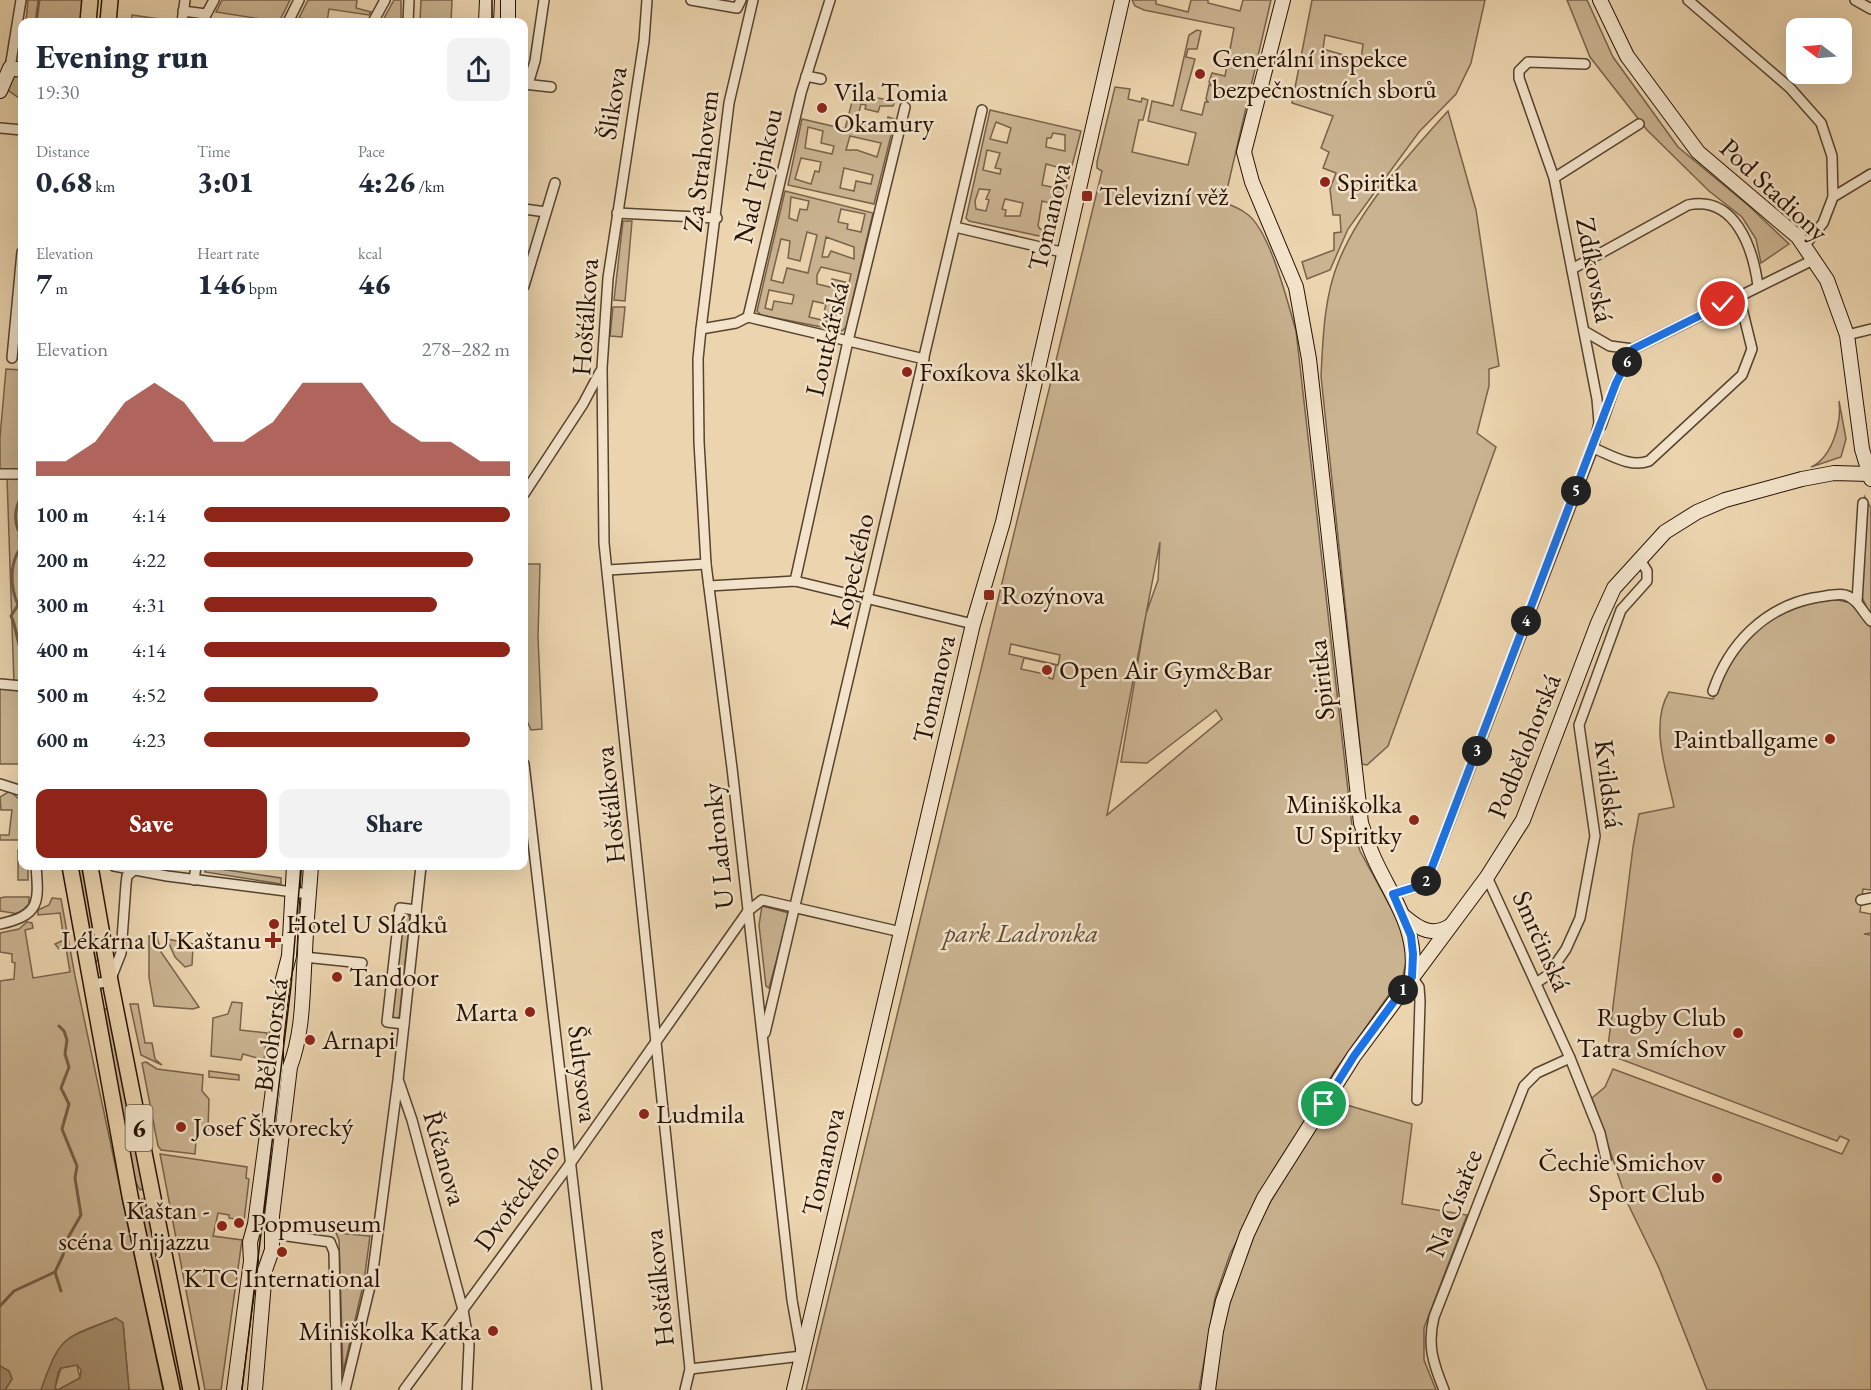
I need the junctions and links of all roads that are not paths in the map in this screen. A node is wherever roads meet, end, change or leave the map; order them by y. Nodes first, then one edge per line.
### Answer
1 (21, 0) edge
2 (90, 0) edge
3 (110, 0) edge
4 (185, 0) edge
5 (214, 0) edge
6 (299, 0) edge
7 (385, 0) edge
8 (409, 0) edge
9 (487, 0) edge
10 (508, 0) edge
11 (544, 0) edge
12 (647, 0) edge
13 (691, 0) edge
14 (741, 0) edge
15 (753, 0) edge
16 (830, 0) edge
17 (1122, 0) edge
18 (1283, 0) edge
19 (1600, 0) edge
20 (1688, 0) edge
21 (1855, 0) edge
22 (1871, 9) edge
23 (183, 11) junction
24 (20, 18) edge
25 (88, 18) edge
26 (108, 18) edge
27 (182, 18) edge
28 (204, 18) edge
29 (290, 18) edge
30 (375, 18) edge
31 (408, 18) edge
32 (486, 18) edge
33 (508, 18) edge
34 (18, 41) edge
35 (1585, 64) dead end
36 (16, 69) edge
37 (806, 76) junction
38 (528, 79) edge
39 (821, 79) dead end
40 (528, 84) edge
41 (551, 87) dead end
42 (0, 91) edge
43 (905, 107) dead end
44 (982, 110) dead end
45 (1639, 124) dead end
46 (0, 128) edge
47 (18, 130) edge
48 (1871, 174) edge
49 (1554, 178) junction
50 (555, 183) dead end
51 (1833, 197) junction
52 (528, 210) edge
53 (546, 212) junction
54 (617, 213) junction
55 (717, 218) junction
56 (955, 227) junction
57 (1805, 245) junction
58 (1066, 253) junction
59 (1815, 259) junction
60 (1572, 269) junction
61 (528, 273) edge
62 (1758, 286) junction
63 (18, 294) edge
64 (1739, 296) junction
65 (747, 317) junction
66 (701, 329) junction
67 (1871, 329) edge
68 (1584, 332) junction
69 (1847, 335) junction
70 (848, 341) junction
71 (1633, 349) junction
72 (12, 358) dead end
73 (924, 359) junction
74 (602, 368) junction
75 (1593, 448) junction
76 (0, 474) edge
77 (18, 474) edge
78 (1870, 476) edge
79 (528, 488) edge
80 (1863, 503) dead end
81 (1639, 558) junction
82 (706, 564) junction
83 (608, 570) junction
84 (795, 581) junction
85 (709, 586) junction
86 (869, 599) junction
87 (1857, 602) junction
88 (1871, 621) edge
89 (973, 624) junction
90 (0, 684) edge
91 (18, 686) edge
92 (1713, 691) dead end
93 (0, 784) edge
94 (18, 790) edge
95 (528, 797) edge
96 (36, 870) edge
97 (71, 870) edge
98 (91, 870) edge
99 (128, 870) edge
100 (195, 870) edge
101 (294, 870) edge
102 (311, 870) edge
103 (421, 870) edge
104 (132, 871) junction
105 (1487, 877) junction
106 (194, 880) junction
107 (293, 894) junction
108 (309, 894) junction
109 (1393, 894) junction
110 (796, 908) junction
111 (416, 910) junction
112 (748, 911) junction
113 (1405, 917) junction
114 (0, 924) edge
115 (902, 932) junction
116 (1433, 938) junction
117 (304, 957) junction
118 (362, 963) dead end
119 (1412, 977) junction
120 (110, 981) junction
121 (1536, 983) junction
122 (90, 986) junction
123 (404, 1024) junction
124 (657, 1039) junction
125 (763, 1041) junction
126 (1570, 1058) junction
127 (398, 1080) junction
128 (1417, 1100) dead end
129 (1606, 1159) dead end
130 (572, 1161) junction
131 (152, 1192) junction
132 (130, 1196) junction
133 (273, 1234) junction
134 (463, 1310) junction
135 (802, 1356) junction
136 (690, 1370) junction
137 (234, 1386) edge
138 (172, 1390) edge
139 (192, 1390) edge
140 (255, 1390) edge
141 (337, 1390) edge
142 (345, 1390) edge
143 (405, 1390) edge
144 (467, 1390) edge
145 (597, 1390) edge
146 (685, 1390) edge
147 (794, 1390) edge
148 (1208, 1390) edge
149 (1444, 1390) edge

1 - 24 street
2 - 25 main road
3 - 26 main road
4 - 23 street
5 - 28 street
6 - 29 street
7 - 30 street
8 - 31 street
9 - 32 street
10 - 33 street
11 - 38 street
12 - 54 street, Šlikova
13 - 14 street
15 - 55 street, Za Strahovem
16 - 37 street, Nad Tejnkou
17 - 58 street, Tomanova
18 - 109 street, Spiritka
19 - 57 street, Pod Stadiony
20 - 51 street
21 - 22 street
23 - 27 street
23 - 28 street
34 - 36 street
35 - 49 street, Zdíkovská
36 - 42 street
37 - 39 street
37 - 65 street, Nad Tejnkou
40 - 41 street
43 - 70 street, Loutkářská
44 - 56 street, Kopeckého
45 - 49 street
46 - 47 street
48 - 51 street
49 - 60 street, Zdíkovská
50 - 53 street
51 - 57 street
52 - 53 street
53 - 61 street
54 - 55 street
54 - 74 street, Hošťálkova
55 - 66 street, Za Strahovem
56 - 58 street
56 - 73 street, Kopeckého
57 - 59 street, Pod Stadiony
58 - 89 street, Tomanova
59 - 62 street
59 - 69 street, Pod Stadiony
60 - 62 street
60 - 68 street, Zdíkovská
62 - 64 street
63 - 72 street
64 - 71 street
64 - 75 street
65 - 66 street
65 - 70 street
66 - 82 street, U Ladronky
67 - 69 street
68 - 71 street
68 - 75 street, Zdíkovská
69 - 78 street, Pod Stadiony
70 - 73 street
70 - 84 street, Loutkářská
71 - 75 street
73 - 86 street, Kopeckého
74 - 79 street
74 - 83 street, Hošťálkova
75 - 109 street, Zdíkovská
76 - 77 street
78 - 81 street, Podbělohorská
80 - 87 street
81 - 105 street, Podbělohorská
81 - 121 street, Kvildská
82 - 83 street
82 - 85 street, U Ladronky
83 - 124 street, Hošťálkova
84 - 85 street
84 - 86 street
85 - 112 street, U Ladronky
86 - 89 street
86 - 110 street, Kopeckého
87 - 88 street
87 - 92 street
89 - 115 street, Tomanova
90 - 91 street
93 - 94 street
95 - 130 street, Šultysova
96 - 114 street
97 - 122 main road, 6
98 - 120 main road, 6
99 - 104 street
100 - 106 street
101 - 107 street, Bělohorská
102 - 108 street, Bělohorská
103 - 111 street
104 - 106 street
104 - 120 street
105 - 116 street, Podbělohorská
105 - 121 street, Smrčinská
106 - 107 street
107 - 108 street
107 - 137 street, Bělohorská
108 - 117 street, Bělohorská
109 - 113 street, Spiritka
110 - 112 street
110 - 115 street
110 - 125 street, Kopeckého
111 - 123 street
111 - 123 street
112 - 124 street, Dvořeckého
112 - 125 street, U Ladronky
113 - 116 street
113 - 119 street, Spiritka
115 - 135 street, Tomanova
116 - 119 street
117 - 118 street
117 - 133 street, Bělohorská
119 - 128 street
119 - 148 street
120 - 122 street
120 - 131 main road, 6
121 - 126 street, Smrčinská
122 - 132 main road, 6
123 - 127 street
124 - 130 street, Dvořeckého
124 - 136 street, Hošťálkova
125 - 135 street, U Ladronky
126 - 129 street, Smrčinská
126 - 149 street, Na Císařce
127 - 134 street, Říčanova
127 - 142 street
130 - 134 street, Dvořeckého
130 - 145 street, Šultysova
131 - 132 main road
131 - 139 main road, 6
132 - 138 main road, 6
133 - 140 street, Bělohorská
133 - 141 street
134 - 143 street, Dvořeckého
134 - 144 street, Říčanova
135 - 136 street
135 - 147 street, Tomanova
136 - 146 street, Hošťálkova

